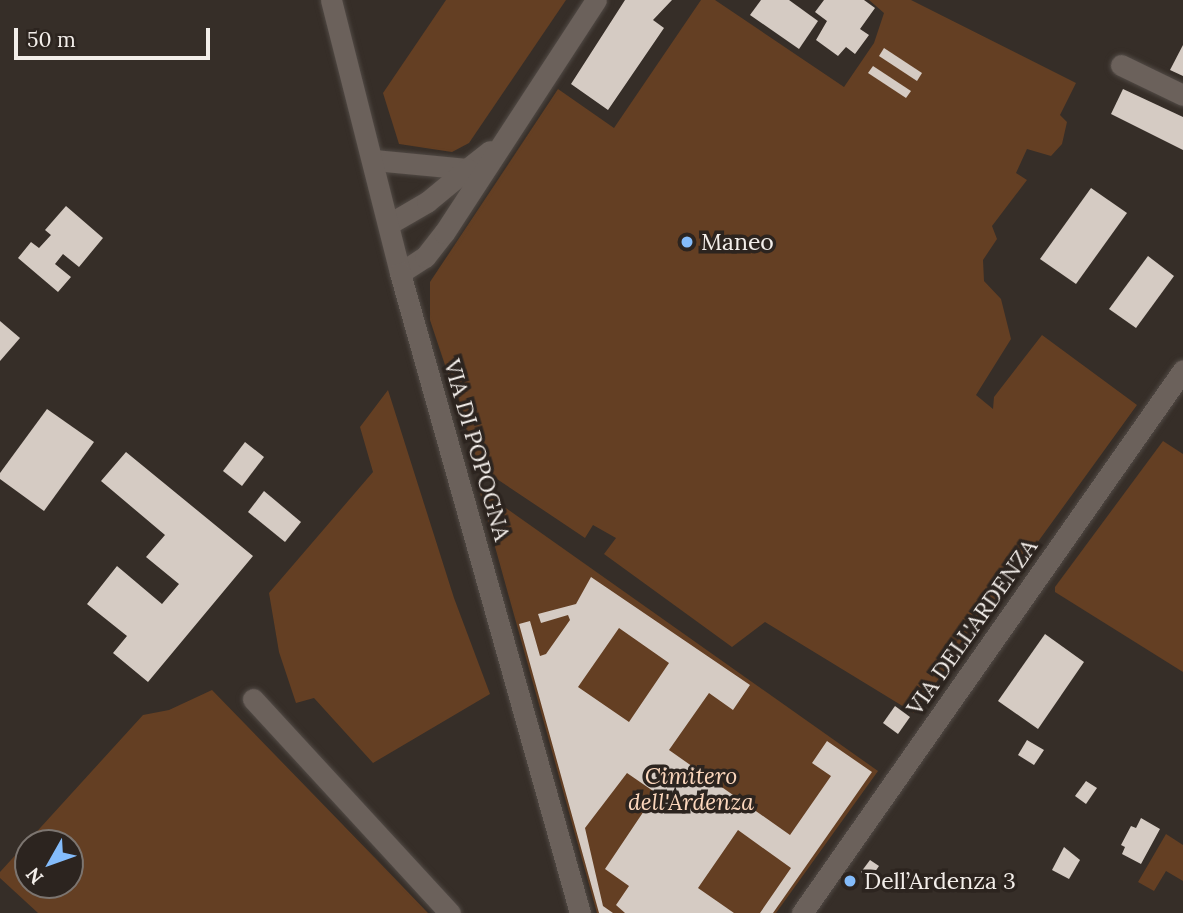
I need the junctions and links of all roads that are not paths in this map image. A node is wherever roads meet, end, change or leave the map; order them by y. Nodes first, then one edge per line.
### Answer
1 (331, 0) edge
2 (596, 0) edge
3 (1121, 65) dead end
4 (1183, 95) edge
5 (497, 146) junction
6 (374, 160) junction
7 (467, 169) junction
8 (388, 224) junction
9 (400, 273) junction
10 (1183, 370) edge
11 (253, 699) dead end
12 (450, 913) edge
13 (580, 913) edge
14 (802, 913) edge

1 - 6 main road, VIA DI POPOGNA
2 - 5 main road
3 - 4 main road
5 - 7 main road
5 - 9 main road
6 - 7 main road
6 - 8 main road, VIA DI POPOGNA
7 - 8 main road
8 - 9 main road, VIA DI POPOGNA
9 - 13 main road, VIA DI POPOGNA
10 - 14 main road, VIA DELL'ARDENZA
11 - 12 main road

